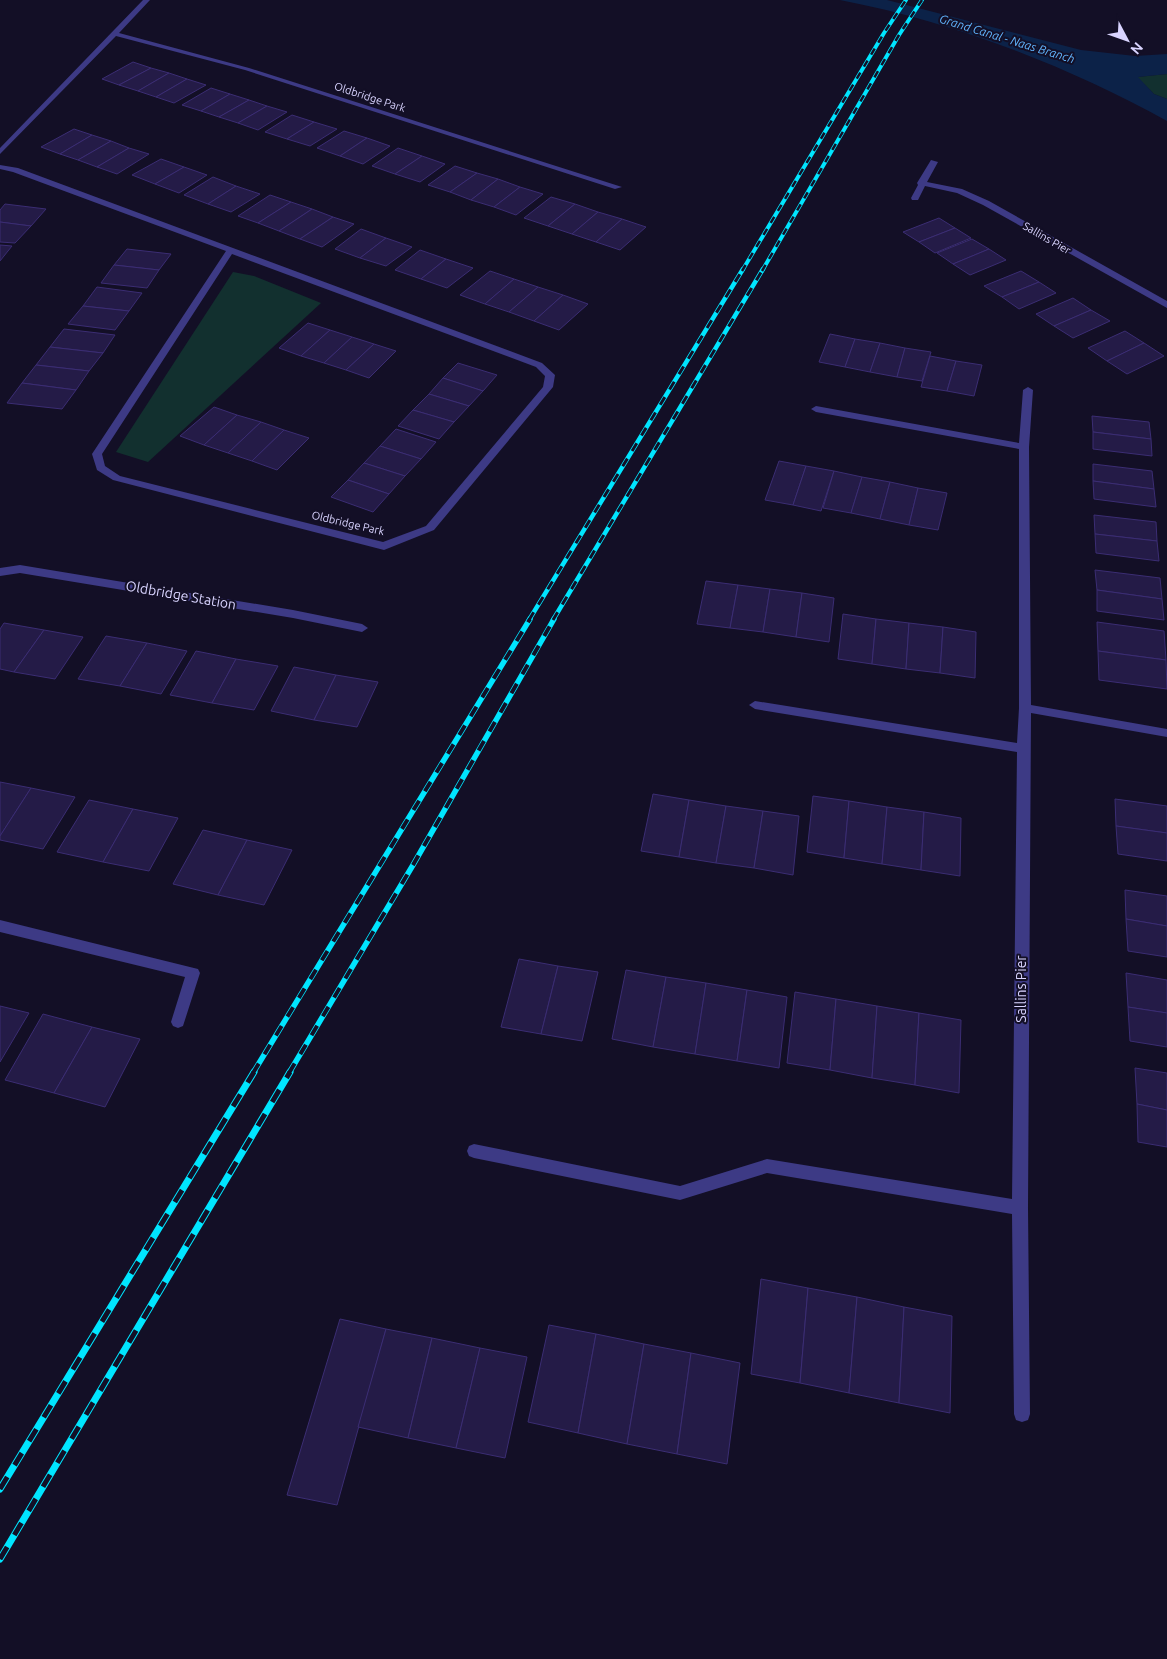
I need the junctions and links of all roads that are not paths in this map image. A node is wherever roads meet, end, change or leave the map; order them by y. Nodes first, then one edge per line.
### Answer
1 (147, 0) edge
2 (113, 33) junction
3 (0, 152) edge
4 (934, 162) dead end
5 (0, 166) edge
6 (921, 183) junction
7 (618, 187) dead end
8 (915, 198) dead end
9 (230, 251) junction
10 (1167, 305) edge
11 (1028, 390) dead end
12 (816, 409) dead end
13 (1024, 447) junction
14 (0, 572) edge
15 (362, 628) dead end
16 (755, 705) dead end
17 (1025, 708) junction
18 (1167, 733) edge
19 (1023, 748) junction
20 (0, 926) edge
21 (178, 1022) dead end
22 (474, 1151) dead end
23 (1020, 1208) junction
24 (1022, 1414) dead end

1 - 2 street
2 - 3 street
2 - 7 street, Oldbridge Park
4 - 6 street
5 - 9 street, Oldbridge Park
6 - 8 street
6 - 10 street, Sallins Pier
9 - 9 street, Oldbridge Park
11 - 13 street, Sallins Pier
12 - 13 street
13 - 17 street, Sallins Pier
14 - 15 street, Oldbridge Station
16 - 19 street
17 - 18 street
17 - 19 street, Sallins Pier
19 - 23 street, Sallins Pier
20 - 21 street
22 - 23 street
23 - 24 street, Sallins Pier

